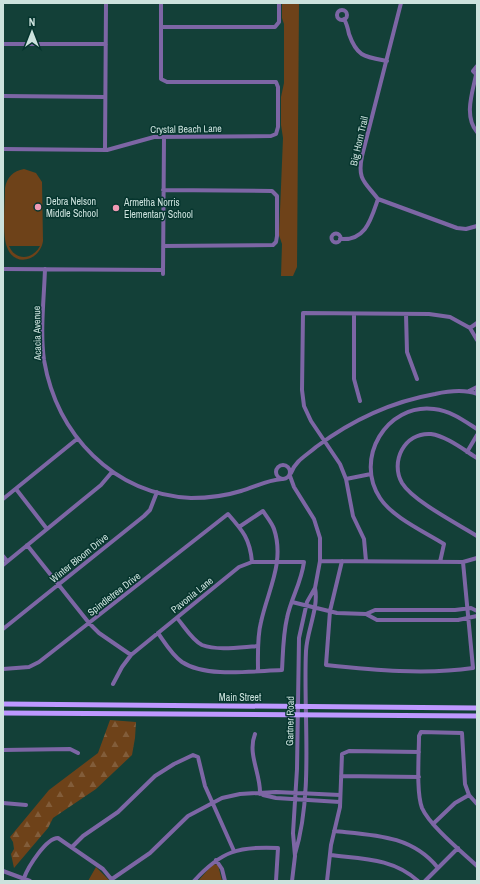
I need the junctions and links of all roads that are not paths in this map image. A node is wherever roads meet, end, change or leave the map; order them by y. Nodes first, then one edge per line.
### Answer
1 (106, 3) edge
2 (161, 3) edge
3 (279, 3) edge
4 (401, 3) edge
5 (344, 19) dead end
6 (161, 27) junction
7 (3, 44) edge
8 (106, 44) junction
9 (387, 61) junction
10 (477, 66) edge
11 (476, 75) edge
12 (3, 96) edge
13 (105, 97) junction
14 (477, 132) edge
15 (164, 137) junction
16 (3, 149) edge
17 (104, 150) junction
18 (163, 190) junction
19 (378, 199) junction
20 (477, 226) edge
21 (340, 239) dead end
22 (163, 246) junction
23 (3, 269) edge
24 (45, 269) junction
25 (354, 314) junction
26 (406, 314) junction
27 (477, 323) edge
28 (470, 328) junction
29 (477, 340) edge
30 (417, 379) dead end
31 (477, 387) edge
32 (469, 391) junction
33 (477, 393) edge
34 (360, 401) dead end
35 (477, 429) edge
36 (477, 435) edge
37 (77, 439) junction
38 (325, 440) junction
39 (467, 452) junction
40 (477, 458) edge
41 (296, 463) junction
42 (284, 465) junction
43 (112, 472) junction
44 (276, 473) junction
45 (290, 474) junction
46 (371, 474) junction
47 (283, 479) junction
48 (346, 479) junction
49 (269, 480) junction
50 (294, 487) junction
51 (16, 489) junction
52 (156, 492) junction
53 (3, 499) edge
54 (240, 527) junction
55 (47, 529) junction
56 (477, 536) edge
57 (27, 545) junction
58 (3, 556) edge
59 (477, 558) edge
60 (7, 561) junction
61 (320, 561) junction
62 (342, 561) junction
63 (366, 561) junction
64 (252, 562) junction
65 (277, 562) junction
66 (440, 562) junction
67 (464, 562) junction
68 (3, 565) edge
69 (58, 585) junction
70 (314, 588) junction
71 (292, 602) junction
72 (306, 605) junction
73 (314, 607) junction
74 (467, 609) junction
75 (330, 611) junction
76 (477, 611) edge
77 (366, 614) junction
78 (477, 616) edge
79 (177, 618) junction
80 (468, 618) junction
81 (89, 623) junction
82 (3, 629) edge
83 (158, 633) junction
84 (258, 646) junction
85 (131, 654) junction
86 (3, 669) edge
87 (258, 671) junction
88 (113, 684) dead end
89 (3, 704) edge
90 (298, 706) junction
91 (306, 706) junction
92 (477, 708) edge
93 (3, 713) edge
94 (298, 714) junction
95 (306, 714) junction
96 (477, 716) edge
97 (254, 734) dead end
98 (3, 750) edge
99 (419, 752) junction
100 (78, 753) dead end
101 (341, 776) junction
102 (419, 777) junction
103 (296, 793) junction
104 (260, 794) junction
105 (304, 794) junction
106 (340, 795) junction
107 (469, 795) junction
108 (296, 799) junction
109 (304, 800) junction
110 (213, 802) junction
111 (340, 802) junction
112 (3, 803) edge
113 (477, 804) edge
114 (26, 805) dead end
115 (433, 824) junction
116 (334, 831) junction
117 (72, 847) junction
118 (458, 848) junction
119 (234, 851) junction
120 (330, 855) junction
121 (295, 856) junction
122 (216, 860) junction
123 (477, 866) edge
124 (438, 868) junction
125 (3, 871) edge
126 (24, 878) junction
127 (113, 880) edge
128 (30, 881) edge
129 (194, 881) edge
130 (225, 881) edge
131 (276, 881) edge
132 (292, 881) edge
133 (327, 881) edge
134 (418, 881) edge
135 (425, 881) edge

1 - 8 street
2 - 6 street
3 - 6 street
4 - 9 street, Big Horn Trail
5 - 9 street
6 - 15 street, Crystal Beach Lane
7 - 8 street
8 - 13 street
9 - 19 street, Big Horn Trail
10 - 11 street
11 - 14 street
12 - 13 street
13 - 17 street
15 - 17 street, Crystal Beach Lane
15 - 18 street
16 - 17 street, Crystal Beach Lane
18 - 22 street
18 - 22 street
19 - 20 street, Big Horn Trail
19 - 21 street
22 - 24 street
23 - 24 street
24 - 37 street, Acacia Avenue
25 - 26 street
25 - 34 street
25 - 38 street
26 - 28 street
26 - 30 street
27 - 28 street
28 - 29 street
31 - 32 street
31 - 33 street
32 - 33 street
32 - 38 street
35 - 46 street
36 - 39 street
37 - 43 street, Acacia Avenue
37 - 51 street
38 - 41 street
38 - 48 street
39 - 40 street
39 - 56 street
41 - 42 street
41 - 45 street
42 - 44 street
42 - 45 street
43 - 52 street, Acacia Avenue
43 - 55 street
44 - 47 street
44 - 49 street
45 - 47 street
45 - 50 street
46 - 48 street
46 - 66 street
47 - 49 street
47 - 50 street
48 - 63 street
49 - 52 street, Acacia Avenue
50 - 61 street, Gartner Road
51 - 53 street
51 - 55 street
52 - 69 street, Winter Bloom Drive
54 - 64 street
54 - 65 street
54 - 81 street, Spindletree Drive
55 - 57 street
57 - 60 street
57 - 69 street
58 - 60 street
59 - 67 street
60 - 68 street
61 - 62 street
61 - 70 street, Gartner Road
62 - 63 street
62 - 75 street
63 - 66 street
64 - 65 street, Pavonia Lane
64 - 79 street, Pavonia Lane
65 - 71 street, Pavonia Lane
65 - 84 street
66 - 67 street
67 - 74 street
69 - 81 street
69 - 82 street, Winter Bloom Drive
70 - 72 street, Gartner Road
70 - 73 street, Gartner Road
71 - 72 street
71 - 87 street
72 - 73 street
72 - 90 street, Gartner Road
73 - 75 street
73 - 91 street, Gartner Road
74 - 76 street
74 - 77 street
74 - 80 street
75 - 77 street
75 - 80 street
77 - 80 street
78 - 80 street
79 - 83 street, Pavonia Lane
79 - 84 street
81 - 85 street
81 - 86 street, Spindletree Drive
83 - 85 street, Pavonia Lane
83 - 87 street
84 - 87 street
85 - 88 street, Pavonia Lane
89 - 90 main road, Main Street
90 - 91 main road, Main Street
90 - 94 street, Gartner Road
91 - 92 main road, Main Street
91 - 95 street, Gartner Road
93 - 94 main road, Main Street
94 - 95 main road, Main Street
94 - 103 street, Gartner Road
95 - 96 main road, Main Street
95 - 105 street, Gartner Road
97 - 104 street
98 - 100 street
99 - 101 street
99 - 102 street
99 - 107 street
101 - 102 street
101 - 106 street
102 - 115 street
103 - 104 street
103 - 105 street
103 - 108 street, Gartner Road
104 - 108 street
104 - 110 street
105 - 106 street
105 - 109 street, Gartner Road
106 - 111 street
107 - 113 street
107 - 115 street
108 - 109 street
108 - 121 street, Gartner Road
109 - 111 street
109 - 121 street, Gartner Road
110 - 117 street
110 - 119 street
110 - 127 street
111 - 116 street
112 - 114 street
115 - 118 street
116 - 120 street
116 - 124 street
117 - 126 street
117 - 127 street
118 - 123 street
118 - 124 street
119 - 122 street
119 - 131 street
120 - 133 street
120 - 134 street
121 - 132 street, Gartner Road
122 - 129 street
122 - 130 street
124 - 135 street
125 - 126 street
126 - 128 street

